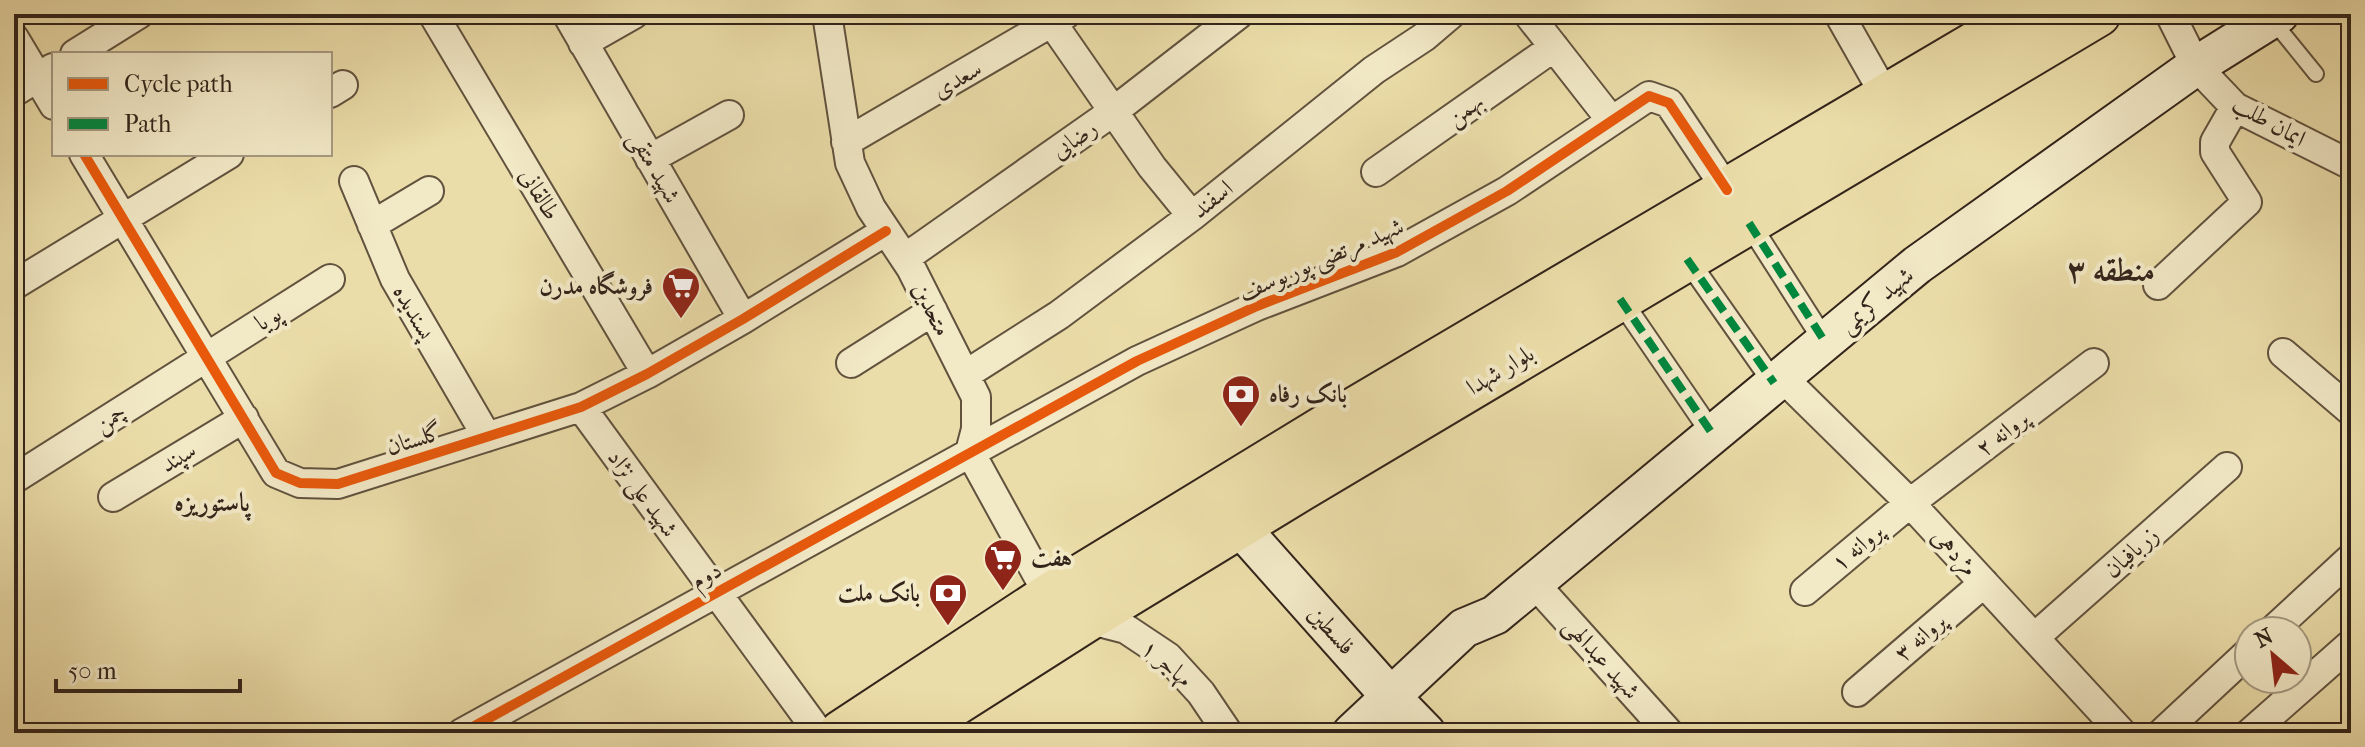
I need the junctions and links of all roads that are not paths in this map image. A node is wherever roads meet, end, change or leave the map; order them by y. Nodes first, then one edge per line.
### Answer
1 (139, 14) edge
2 (433, 14) edge
3 (567, 14) edge
4 (634, 14) edge
5 (827, 14) edge
6 (1239, 14) edge
7 (1451, 14) edge
8 (1528, 14) edge
9 (1839, 14) edge
10 (2026, 14) edge
11 (2098, 14) edge
12 (2170, 14) edge
13 (2275, 16) edge
14 (1055, 17) edge
15 (14, 38) edge
16 (583, 43) junction
17 (1554, 47) junction
18 (78, 52) edge
19 (2196, 66) junction
20 (2316, 74) dead end
21 (35, 79) edge
22 (1886, 97) junction
23 (52, 102) edge
24 (2235, 107) junction
25 (1114, 111) junction
26 (729, 115) dead end
27 (1611, 120) junction
28 (846, 142) junction
29 (85, 156) edge
30 (226, 156) edge
31 (650, 159) junction
32 (2351, 165) edge
33 (1376, 172) dead end
34 (354, 181) dead end
35 (429, 191) dead end
36 (1738, 207) junction
37 (1192, 216) junction
38 (123, 218) junction
39 (372, 225) junction
40 (886, 231) junction
41 (905, 258) junction
42 (1687, 259) junction
43 (330, 279) dead end
44 (14, 285) edge
45 (2158, 285) dead end
46 (1620, 299) junction
47 (933, 311) junction
48 (743, 319) junction
49 (1825, 342) junction
50 (2283, 353) dead end
51 (206, 356) junction
52 (851, 363) dead end
53 (2094, 363) dead end
54 (647, 374) junction
55 (965, 375) junction
56 (1778, 380) junction
57 (581, 407) junction
58 (2351, 411) edge
59 (244, 418) junction
60 (1713, 435) junction
61 (487, 437) junction
62 (970, 452) junction
63 (2227, 467) dead end
64 (14, 479) edge
65 (113, 497) dead end
66 (1910, 503) junction
67 (1239, 526) junction
68 (2351, 558) edge
69 (1534, 583) junction
70 (1984, 583) junction
71 (1805, 591) dead end
72 (716, 592) junction
73 (1049, 596) junction
74 (2289, 615) edge
75 (1087, 619) junction
76 (2035, 637) junction
77 (2351, 644) edge
78 (2233, 667) edge
79 (1857, 692) dead end
80 (1401, 718) edge
81 (462, 733) edge
82 (819, 733) edge
83 (841, 733) edge
84 (908, 733) edge
85 (1228, 733) edge
86 (1352, 733) edge
87 (1669, 733) edge
88 (2122, 733) edge
89 (2162, 733) edge
90 (2250, 733) edge

1 - 18 street
2 - 54 street, طالقانی
3 - 16 street, شهید متقی
4 - 16 street
5 - 28 street, متحدین
6 - 25 street, رضایی
7 - 37 street, اسفند
8 - 17 street
9 - 22 street
10 - 22 main road, بلوار شهدا
11 - 36 main road, بلوار شهدا
12 - 19 street, ایمان طلب
13 - 19 main road, شهید کریمی
13 - 20 lane
14 - 25 street
14 - 28 street, سعدی
15 - 21 street
16 - 31 street, شهید متقی
17 - 27 street
17 - 33 street, بهمن
19 - 24 street, ایمان طلب
19 - 49 main road, شهید کریمی
21 - 23 street
22 - 36 main road, بلوار شهدا
24 - 32 street, ایمان طلب
24 - 45 street
25 - 37 street
25 - 41 street, رضایی
26 - 31 street
27 - 36 street, شهید مرتضی پوریوسف
27 - 62 street, شهید مرتضی پوریوسف
28 - 40 street, متحدین
29 - 38 street, گلستان
30 - 38 street
31 - 48 street, شهید متقی
34 - 39 street, پسندیده
35 - 39 street
36 - 42 main road, بلوار شهدا
36 - 49 street
36 - 73 main road, بلوار شهدا
37 - 55 street, اسفند
38 - 44 street
38 - 51 street, گلستان
39 - 61 street, پسندیده
40 - 41 street, متحدین
40 - 48 street, گلستان
41 - 47 street, متحدین
42 - 46 main road, بلوار شهدا
42 - 56 street
43 - 51 street, پویا
46 - 60 street
46 - 67 main road, بلوار شهدا
47 - 52 street
47 - 55 street, متحدین
48 - 54 street, گلستان
49 - 56 main road, شهید کریمی
50 - 58 street
51 - 59 street, گلستان
51 - 64 street, چمن
53 - 66 street, پروانه ۲
54 - 57 street, گلستان
55 - 62 street, متحدین
56 - 60 main road, شهید کریمی
56 - 66 street, مژدهی
57 - 61 street, گلستان
57 - 72 street, شهید علی نژاد
59 - 61 street, گلستان
59 - 65 street, سپند
60 - 69 main road, شهید کریمی
62 - 72 street, دوم
62 - 73 street
63 - 76 street, زربافیان
66 - 70 street, مژدهی
66 - 71 street, پروانه ۱
67 - 75 main road, بلوار شهدا
67 - 80 main road, فلسطین
68 - 74 street
69 - 80 main road, شهید کریمی
69 - 87 street, شهید عبدالهی
70 - 76 street, مژدهی
70 - 79 street, پروانه ۳
72 - 81 street, دوم
72 - 82 street, شهید علی نژاد
73 - 83 main road, بلوار شهدا
75 - 84 main road, بلوار شهدا
75 - 85 street, مهاجر ۱
76 - 88 street, مژدهی
77 - 90 street
78 - 89 street
80 - 86 main road, شهید کریمی

